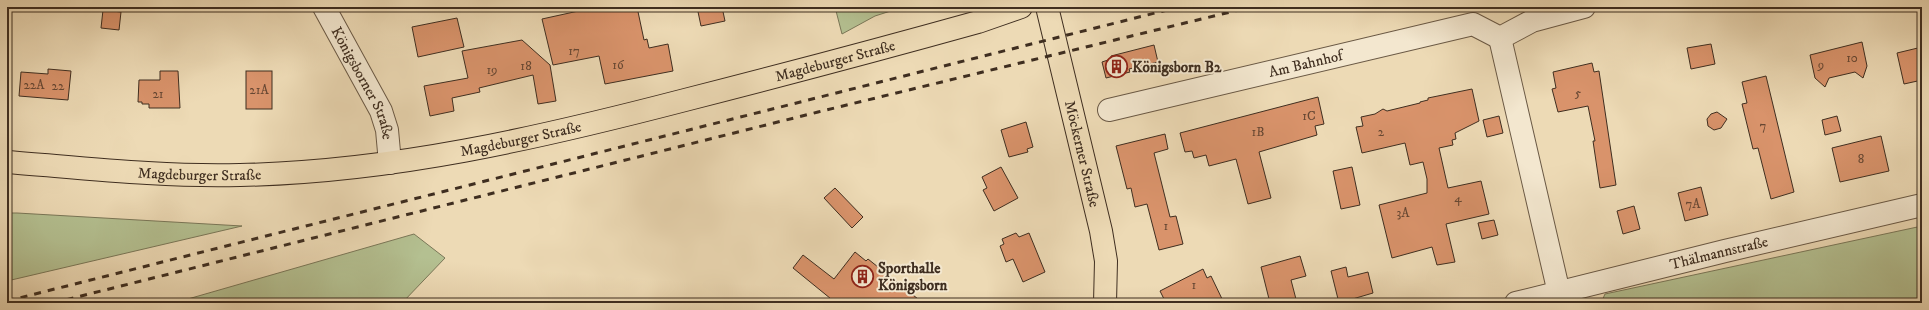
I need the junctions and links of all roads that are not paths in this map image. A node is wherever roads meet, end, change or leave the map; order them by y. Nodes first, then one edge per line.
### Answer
1 (324, 7) edge
2 (1021, 7) edge
3 (1047, 7) edge
4 (1584, 7) edge
5 (1500, 38) junction
6 (1109, 110) dead end
7 (7, 162) edge
8 (390, 163) junction
9 (1922, 205) edge
10 (1563, 298) edge
11 (1105, 303) edge
12 (1516, 303) edge

1 - 8 street, Königsborner Straße
2 - 8 main road, Magdeburger Straße
3 - 11 main road, Möckerner Straße
4 - 5 street
5 - 6 street, Am Bahnhof
5 - 10 street
7 - 8 main road, Magdeburger Straße
9 - 10 street, Thälmannstraße
10 - 12 street, Thälmannstraße

